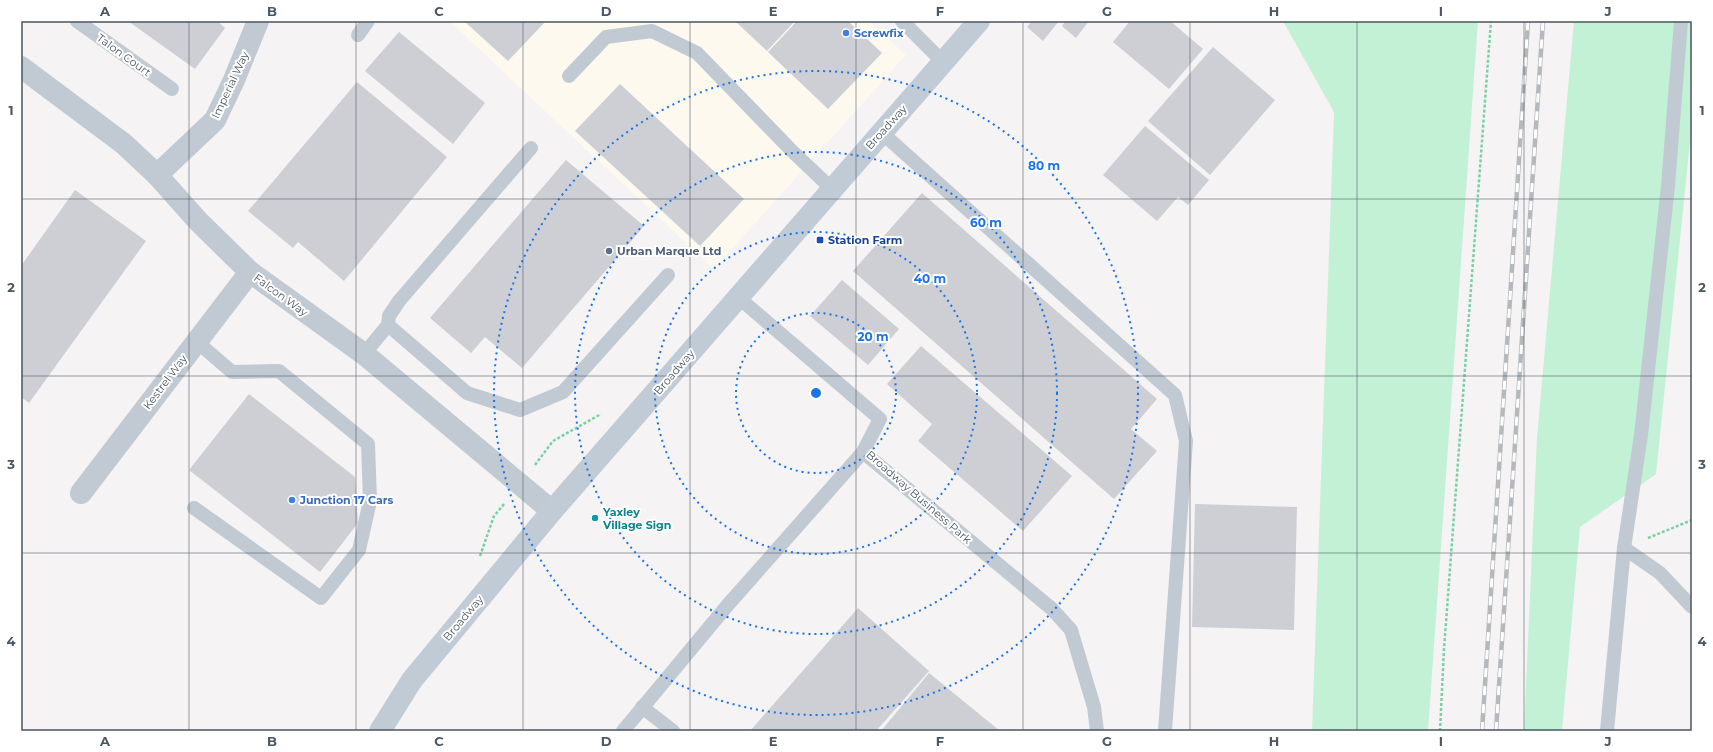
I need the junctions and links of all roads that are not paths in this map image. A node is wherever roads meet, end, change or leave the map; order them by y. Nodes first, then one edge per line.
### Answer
1 (77, 21) edge
2 (258, 21) edge
3 (368, 21) edge
4 (902, 21) edge
5 (980, 21) edge
6 (1681, 21) edge
7 (652, 26) edge
8 (358, 35) dead end
9 (944, 63) junction
10 (21, 67) edge
11 (569, 76) dead end
12 (172, 89) dead end
13 (881, 132) junction
14 (531, 148) dead end
15 (157, 175) junction
16 (832, 189) junction
17 (250, 272) junction
18 (668, 275) dead end
19 (739, 298) junction
20 (388, 325) junction
21 (196, 341) junction
22 (364, 354) junction
23 (863, 452) junction
24 (81, 493) dead end
25 (194, 508) dead end
26 (552, 511) junction
27 (1624, 548) junction
28 (1692, 608) edge
29 (642, 708) junction
30 (380, 731) edge
31 (623, 731) edge
32 (673, 731) edge
33 (1097, 731) edge
34 (1165, 731) edge
35 (1607, 731) edge

1 - 12 lane, Talon Court
2 - 15 street, Imperial Way
3 - 8 lane
4 - 9 lane
5 - 9 main road, Broadway
6 - 27 lane
7 - 11 lane
7 - 16 lane
9 - 13 main road, Broadway
10 - 15 street, Falcon Way
13 - 16 main road, Broadway
13 - 34 lane
14 - 20 lane
15 - 17 street, Falcon Way
16 - 19 main road, Broadway
17 - 21 street, Kestrel Way
17 - 22 street, Falcon Way
18 - 20 lane
19 - 23 lane, Broadway Business Park
19 - 26 main road, Broadway
20 - 22 lane
21 - 24 street, Kestrel Way
21 - 25 lane
22 - 26 street, Falcon Way
23 - 29 lane
23 - 33 lane, Broadway Business Park
26 - 30 main road, Broadway
27 - 28 lane
27 - 35 lane
29 - 31 lane
29 - 32 lane

